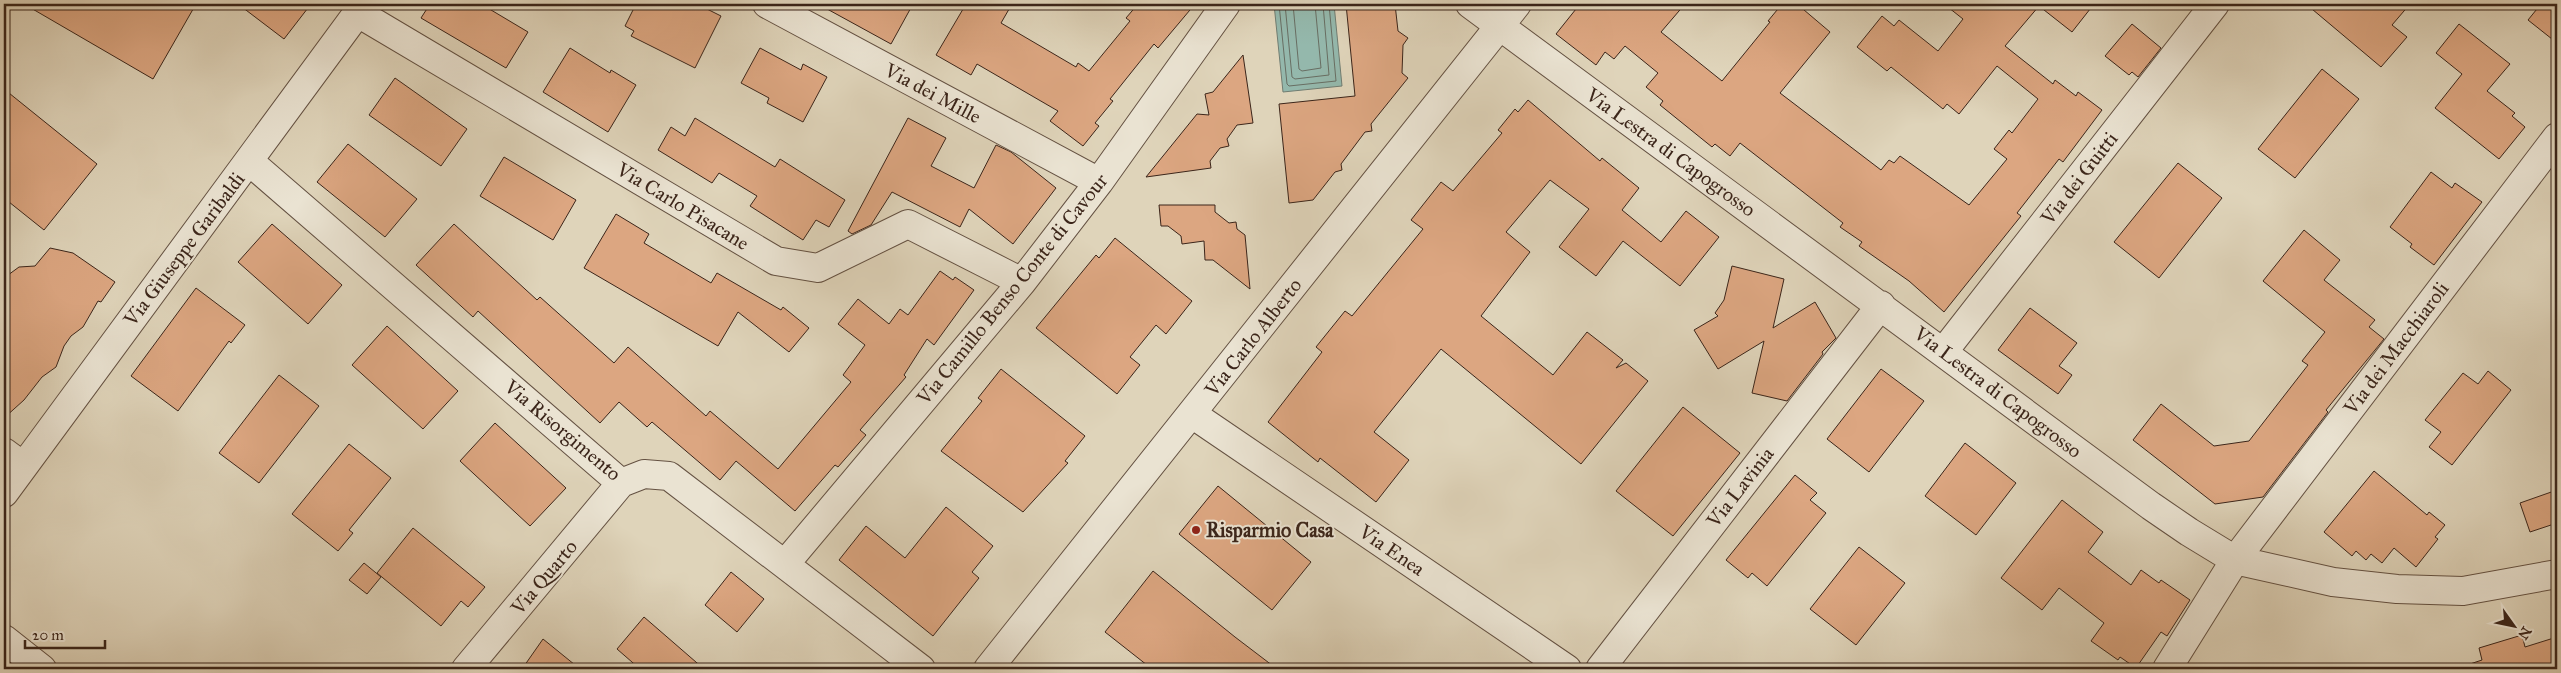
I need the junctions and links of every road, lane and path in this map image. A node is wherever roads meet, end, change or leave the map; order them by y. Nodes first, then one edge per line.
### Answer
1 (767, 4) edge
2 (1226, 4) edge
3 (1470, 4) edge
4 (1517, 4) edge
5 (2215, 4) edge
6 (361, 8) edge
7 (1500, 26) junction
8 (2557, 137) edge
9 (249, 160) junction
10 (1099, 182) junction
11 (1022, 282) junction
12 (1881, 305) junction
13 (1944, 351) junction
14 (1192, 414) junction
15 (13, 459) edge
16 (621, 484) junction
17 (4, 494) edge
18 (2235, 560) junction
19 (785, 564) junction
20 (2557, 574) edge
21 (4, 639) edge
22 (42, 669) edge
23 (466, 669) edge
24 (921, 669) edge
25 (988, 669) edge
26 (1567, 669) edge
27 (1600, 669) edge
28 (2167, 669) edge

1 - 10 street, Via dei Mille
2 - 10 street, Via Camillo Benso Conte di Cavour
3 - 7 street, Via Lestra di Capogrosso
4 - 7 street, Via Carlo Alberto
5 - 13 street, Via dei Guitti
6 - 9 street, Via Giuseppe Garibaldi
6 - 11 street, Via Carlo Pisacane
7 - 12 street, Via Lestra di Capogrosso
7 - 14 street, Via Carlo Alberto
8 - 18 street, Via dei Macchiaroli
9 - 15 street, Via Giuseppe Garibaldi
9 - 16 street, Via Risorgimento
10 - 11 street, Via Camillo Benso Conte di Cavour
11 - 19 street, Via Camillo Benso Conte di Cavour
12 - 13 street, Via Lestra di Capogrosso
12 - 27 street, Via Lavinia
13 - 18 street, Via Lestra di Capogrosso
14 - 25 street, Via Carlo Alberto
14 - 26 street, Via Enea
15 - 17 street, Via Giuseppe Garibaldi
16 - 19 street, Via Risorgimento
16 - 23 street, Via Quarto
18 - 20 street, Via Lestra di Capogrosso
18 - 28 street, Via dei Macchiaroli
19 - 24 street, Via Risorgimento
21 - 22 street

